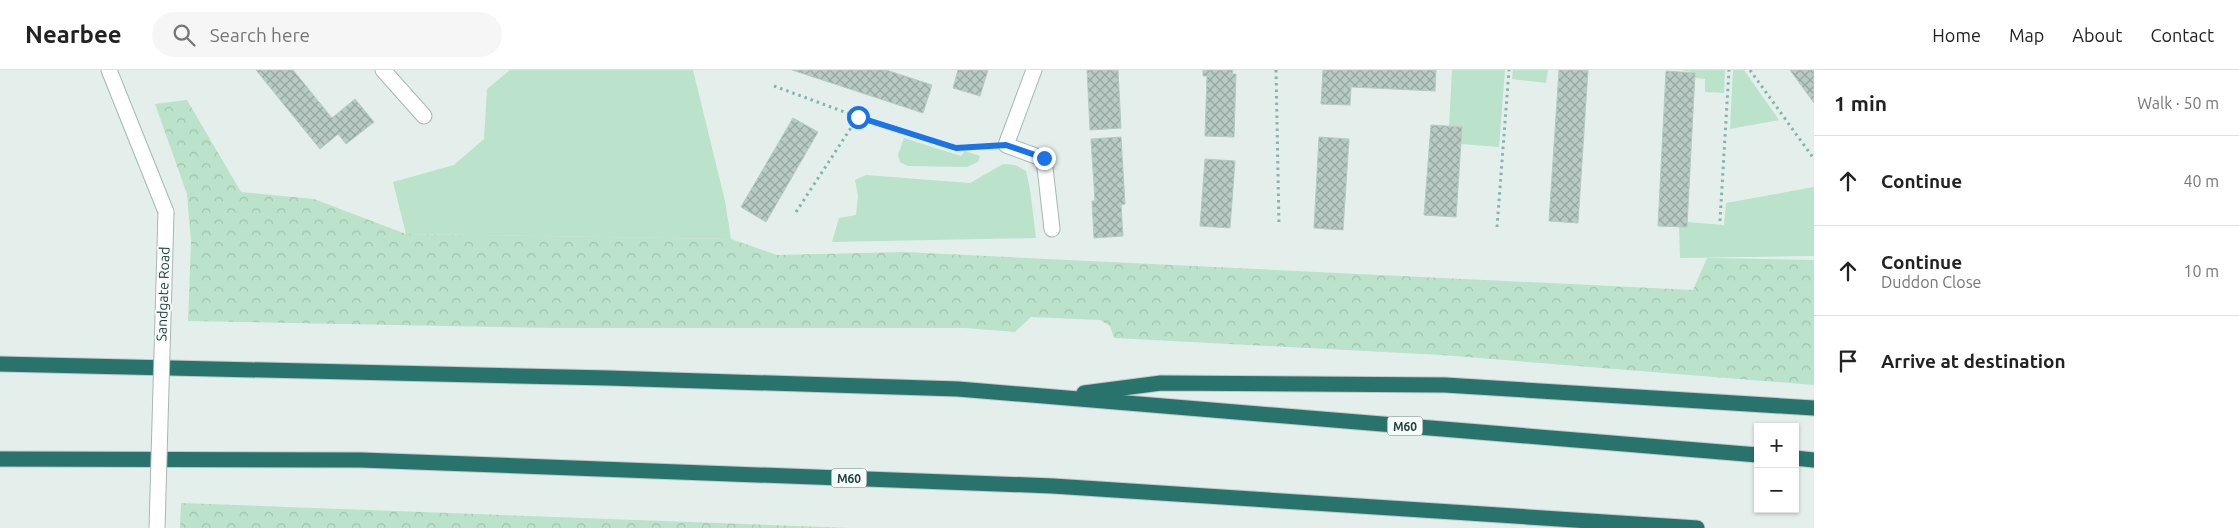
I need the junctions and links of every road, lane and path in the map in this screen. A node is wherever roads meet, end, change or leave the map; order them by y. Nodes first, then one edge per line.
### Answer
1 (109, 70) edge
2 (383, 70) edge
3 (1034, 70) edge
4 (1276, 70) edge
5 (1509, 70) edge
6 (1729, 70) edge
7 (1750, 70) edge
8 (774, 86) dead end
9 (424, 116) dead end
10 (858, 117) junction
11 (1006, 145) junction
12 (1814, 159) edge
13 (796, 212) dead end
14 (1720, 221) dead end
15 (1279, 226) dead end
16 (1497, 228) dead end
17 (1052, 229) dead end
18 (0, 364) edge
19 (1053, 397) junction
20 (1814, 408) edge
21 (1754, 455) edge
22 (1799, 458) edge
23 (0, 459) edge
24 (1814, 460) edge
25 (157, 528) edge
26 (1697, 528) edge

1 - 25 street, Sandgate Road, bridge
2 - 9 street
3 - 11 street
4 - 15 path
5 - 16 path
6 - 14 path
7 - 12 path
8 - 10 path
10 - 11 path
10 - 13 path
11 - 17 street
18 - 19 highway, M60
19 - 20 highway
19 - 21 highway, M60
22 - 24 highway
23 - 26 highway, M60

